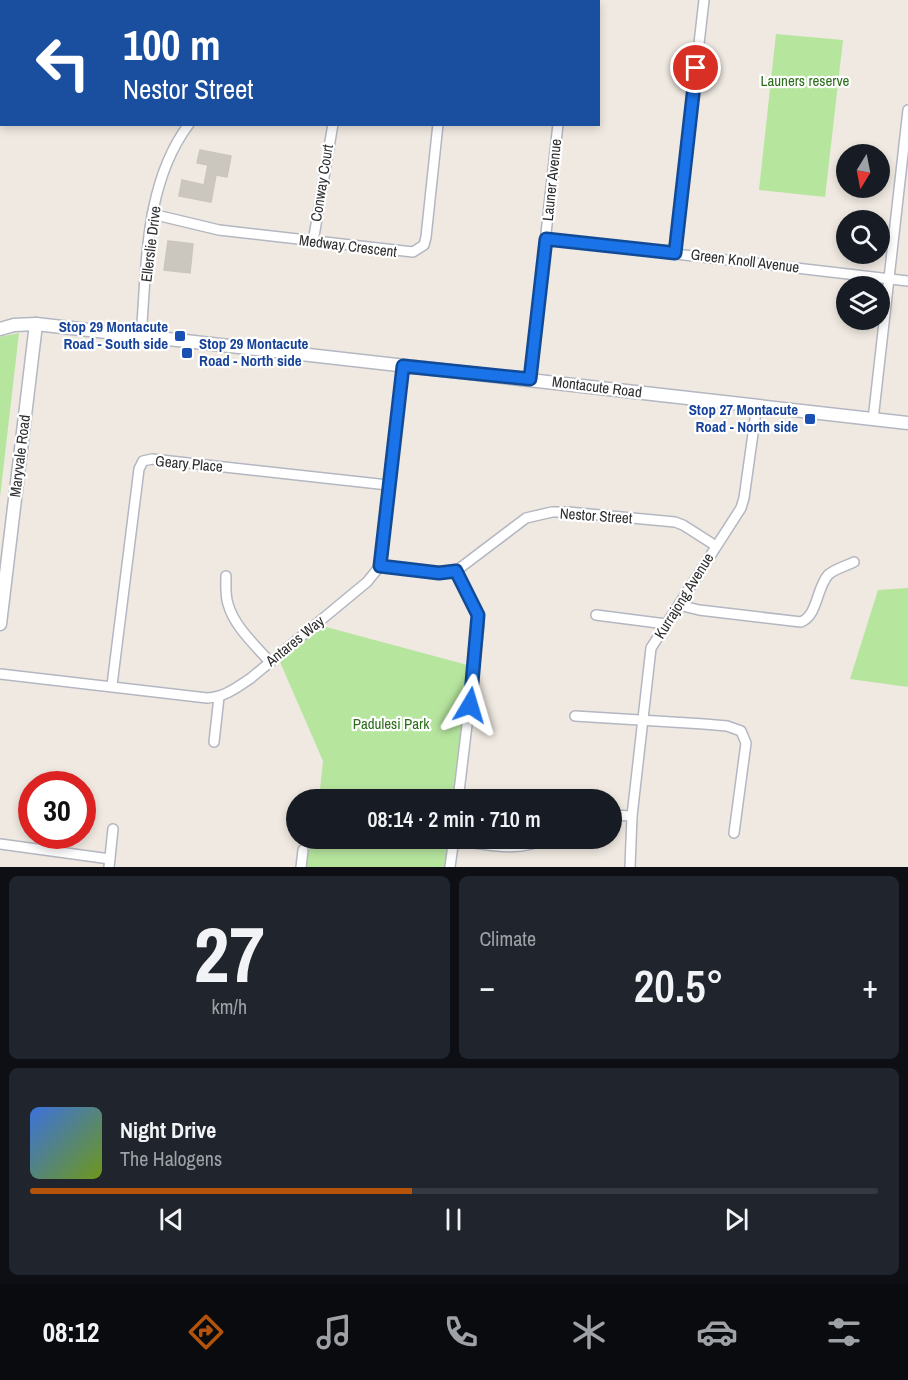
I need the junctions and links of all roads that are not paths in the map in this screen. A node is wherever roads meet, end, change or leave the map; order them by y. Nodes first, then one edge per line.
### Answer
1 (704, 0) edge
2 (908, 110) edge
3 (188, 126) edge
4 (333, 126) edge
5 (438, 126) edge
6 (558, 126) edge
7 (906, 145) edge
8 (152, 214) junction
9 (546, 239) junction
10 (313, 242) junction
11 (675, 253) junction
12 (864, 276) edge
13 (889, 276) edge
14 (890, 279) edge
15 (908, 281) edge
16 (36, 324) junction
17 (0, 329) edge
18 (883, 330) edge
19 (141, 336) junction
20 (403, 366) junction
21 (530, 379) junction
22 (758, 405) junction
23 (873, 420) junction
24 (908, 423) edge
25 (388, 485) junction
26 (716, 546) junction
27 (854, 562) dead end
28 (380, 566) junction
29 (456, 571) junction
30 (226, 576) dead end
31 (679, 605) junction
32 (596, 615) dead end
33 (0, 624) edge
34 (666, 624) junction
35 (269, 661) junction
36 (0, 674) edge
37 (112, 686) junction
38 (219, 697) junction
39 (575, 716) dead end
40 (644, 720) junction
41 (214, 742) dead end
42 (459, 789) edge
43 (622, 815) edge
44 (632, 816) junction
45 (113, 829) dead end
46 (734, 833) dead end
47 (0, 844) edge
48 (452, 849) edge
49 (303, 850) dead end
50 (109, 863) edge
51 (301, 867) edge
52 (450, 867) edge
53 (630, 867) edge

1 - 11 street
2 - 7 street
3 - 8 street, Ellerslie Drive
4 - 10 street, Conway Court
5 - 10 street, Medway Crescent
6 - 9 street, Launer Avenue
7 - 13 street
8 - 10 street, Medway Crescent
8 - 19 street, Ellerslie Drive
9 - 11 street, Green Knoll Avenue
9 - 21 street, Launer Avenue
11 - 12 street, Green Knoll Avenue
14 - 15 street, Green Knoll Avenue
16 - 17 main road, Montacute Road
16 - 19 main road, Montacute Road
16 - 33 main road, Maryvale Road
18 - 23 street
19 - 20 main road, Montacute Road
20 - 21 main road, Montacute Road
20 - 25 street
21 - 22 main road, Montacute Road
22 - 23 main road, Montacute Road
22 - 26 street, Kurrajong Avenue
23 - 24 main road, Montacute Road
25 - 28 street
25 - 37 street, Geary Place
26 - 29 street, Nestor Street
26 - 31 street, Kurrajong Avenue
27 - 31 street
28 - 29 street
28 - 35 street, Antares Way
29 - 42 street
30 - 35 street
31 - 34 street, Kurrajong Avenue
32 - 34 street
34 - 40 street, Kurrajong Avenue
35 - 38 street, Antares Way
36 - 37 street
37 - 38 street
38 - 41 street
39 - 40 street
40 - 44 street, Kurrajong Avenue
40 - 46 street
43 - 44 street
44 - 53 street, Kurrajong Avenue
45 - 50 street
47 - 50 street
48 - 52 street
49 - 51 street

